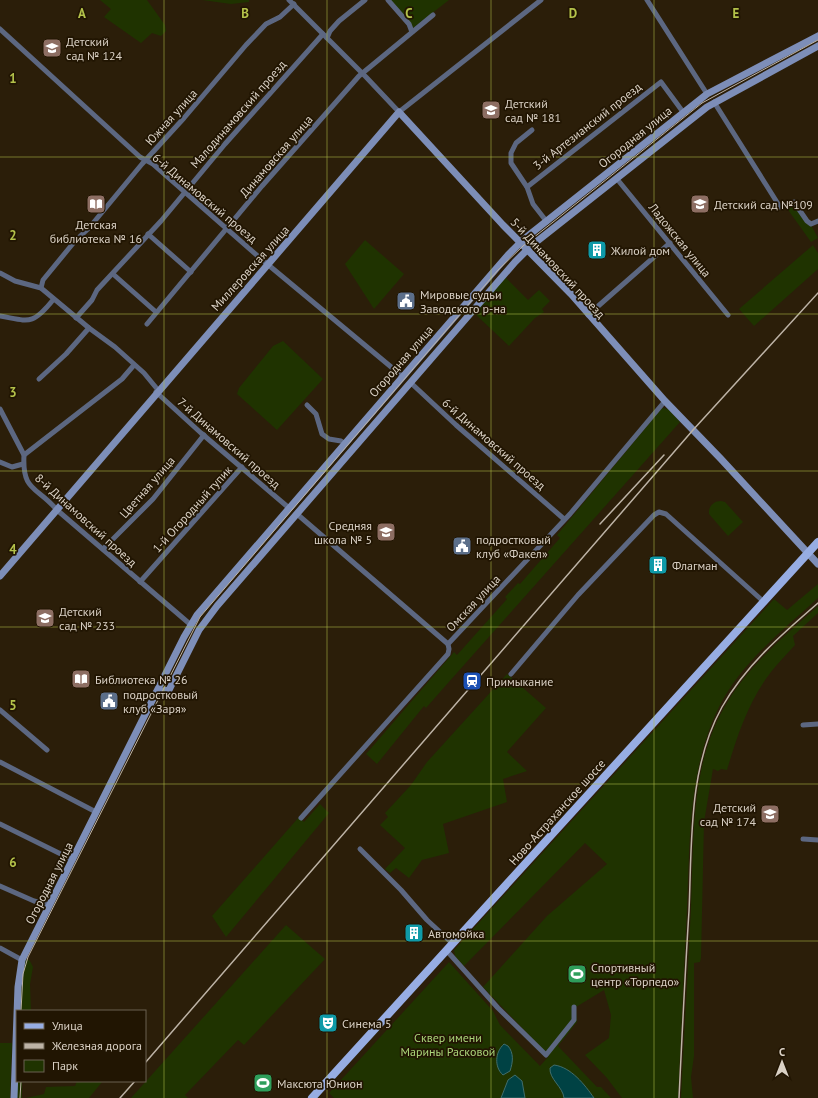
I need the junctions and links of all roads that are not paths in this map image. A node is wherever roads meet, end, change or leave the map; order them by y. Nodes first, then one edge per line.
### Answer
1 (289, 0) edge
2 (365, 0) edge
3 (388, 0) edge
4 (541, 0) edge
5 (647, 0) edge
6 (294, 4) junction
7 (433, 15) dead end
8 (0, 28) edge
9 (412, 32) junction
10 (323, 34) junction
11 (818, 36) edge
12 (327, 38) junction
13 (818, 46) edge
14 (362, 74) junction
15 (706, 94) junction
16 (714, 102) junction
17 (399, 112) junction
18 (683, 112) junction
19 (532, 130) dead end
20 (145, 160) junction
21 (617, 179) junction
22 (526, 187) junction
23 (184, 192) junction
24 (547, 222) junction
25 (818, 222) edge
26 (227, 228) junction
27 (148, 234) junction
28 (520, 243) junction
29 (670, 243) junction
30 (527, 250) junction
31 (268, 264) junction
32 (191, 272) junction
33 (0, 273) edge
34 (113, 274) junction
35 (41, 288) junction
36 (53, 300) junction
37 (156, 312) junction
38 (588, 315) junction
39 (728, 315) dead end
40 (0, 316) edge
41 (76, 318) junction
42 (147, 324) dead end
43 (89, 328) junction
44 (134, 365) junction
45 (402, 376) junction
46 (40, 379) dead end
47 (410, 383) junction
48 (157, 391) junction
49 (665, 401) junction
50 (307, 405) dead end
51 (0, 409) edge
52 (204, 436) junction
53 (344, 443) junction
54 (24, 455) junction
55 (0, 462) edge
56 (23, 464) junction
57 (242, 467) junction
58 (289, 508) junction
59 (57, 510) junction
60 (297, 514) junction
61 (564, 519) junction
62 (818, 542) edge
63 (103, 549) junction
64 (809, 552) junction
65 (818, 564) edge
66 (0, 576) edge
67 (140, 582) junction
68 (764, 602) junction
69 (191, 625) junction
70 (448, 644) junction
71 (511, 674) dead end
72 (157, 692) junction
73 (0, 710) edge
74 (803, 724) dead end
75 (818, 724) edge
76 (47, 750) dead end
77 (0, 762) edge
78 (96, 812) junction
79 (301, 818) dead end
80 (0, 824) edge
81 (803, 840) dead end
82 (818, 840) edge
83 (360, 849) dead end
84 (73, 860) junction
85 (0, 886) edge
86 (49, 905) junction
87 (453, 944) junction
88 (0, 948) edge
89 (448, 951) junction
90 (22, 960) junction
91 (574, 1006) dead end
92 (17, 1010) edge
93 (16, 1043) edge
94 (14, 1098) edge
95 (312, 1098) edge

1 - 6 street, 5-й Динамовский проезд
2 - 12 street
3 - 9 street
4 - 17 street, Миллеровская улица
5 - 15 street
6 - 10 street, 5-й Динамовский проезд
6 - 20 street, Южная улица
7 - 9 street, Динамовская улица
8 - 20 street, 6-й Динамовский проезд
9 - 14 street, Динамовская улица
10 - 12 street, 5-й Динамовский проезд
10 - 23 street, Малодинамовский проезд
11 - 15 street, Огородная улица
12 - 14 street, 5-й Динамовский проезд
13 - 16 street, Огородная улица
14 - 17 street, 5-й Динамовский проезд
14 - 26 street, Динамовская улица
15 - 18 street, Огородная улица
16 - 21 street, Огородная улица
16 - 25 street
17 - 28 street, 5-й Динамовский проезд
17 - 31 street, Миллеровская улица
18 - 22 street, 3-й Артезианский проезд
18 - 24 street, Огородная улица
19 - 22 street
20 - 23 street, 6-й Динамовский проезд
20 - 35 street, Южная улица
21 - 29 street, Ладожская улица
21 - 30 street, Огородная улица
22 - 24 street
23 - 26 street, 6-й Динамовский проезд
23 - 27 street, Малодинамовский проезд
24 - 28 street, Огородная улица
26 - 31 street, 6-й Динамовский проезд
26 - 32 street, Динамовская улица
27 - 32 street
27 - 34 street, Малодинамовский проезд
28 - 30 street, 5-й Динамовский проезд
28 - 45 street, Огородная улица
29 - 38 street
29 - 39 street, Ладожская улица
30 - 38 street, 5-й Динамовский проезд
30 - 47 street, Огородная улица
31 - 45 street, 6-й Динамовский проезд
31 - 48 street, Миллеровская улица
32 - 37 street, Динамовская улица
33 - 35 street, 7-й Динамовский проезд
34 - 37 street
34 - 41 street, Малодинамовский проезд
35 - 36 street, 7-й Динамовский проезд
36 - 40 street
36 - 41 street, 7-й Динамовский проезд
37 - 42 street, Динамовская улица
38 - 49 street, 5-й Динамовский проезд
41 - 43 street, 7-й Динамовский проезд
43 - 44 street, 7-й Динамовский проезд
43 - 46 street
44 - 48 street, 7-й Динамовский проезд
44 - 54 street
45 - 53 street, Огородная улица
47 - 60 street, Огородная улица
47 - 61 street, 6-й Динамовский проезд
48 - 52 street, 7-й Динамовский проезд
48 - 59 street, Миллеровская улица
49 - 61 street, Омская улица
49 - 64 street, 5-й Динамовский проезд
50 - 53 street
51 - 54 street
52 - 57 street, 7-й Динамовский проезд
52 - 63 street, Цветная улица
53 - 58 street, Огородная улица
54 - 56 street, 8-й Динамовский проезд
55 - 56 street
56 - 59 street, 8-й Динамовский проезд
57 - 58 street, 7-й Динамовский проезд
57 - 67 street, 1-й Огородный тупик
58 - 69 street, Огородная улица
59 - 63 street, 8-й Динамовский проезд
59 - 66 street, Миллеровская улица
60 - 70 street
60 - 72 street, Огородная улица
61 - 70 street, Омская улица
62 - 64 main road, Ново-Астраханское шоссе
63 - 67 street, 8-й Динамовский проезд
64 - 65 street, 5-й Динамовский проезд
64 - 68 main road, Ново-Астраханское шоссе
67 - 69 street, 8-й Динамовский проезд
68 - 71 street
68 - 87 main road, Ново-Астраханское шоссе
69 - 72 street, Огородная улица
70 - 79 street, Омская улица
72 - 78 street, Огородная улица
73 - 76 street
74 - 75 street
77 - 78 street
78 - 84 street, Огородная улица
80 - 84 street
81 - 82 street
83 - 87 street
84 - 86 street, Огородная улица
85 - 86 street
86 - 90 street, Огородная улица
87 - 89 main road, Ново-Астраханское шоссе
88 - 90 street
89 - 91 street
89 - 95 main road, Ново-Астраханское шоссе
90 - 92 street, Огородная улица
93 - 94 street, Огородная улица

